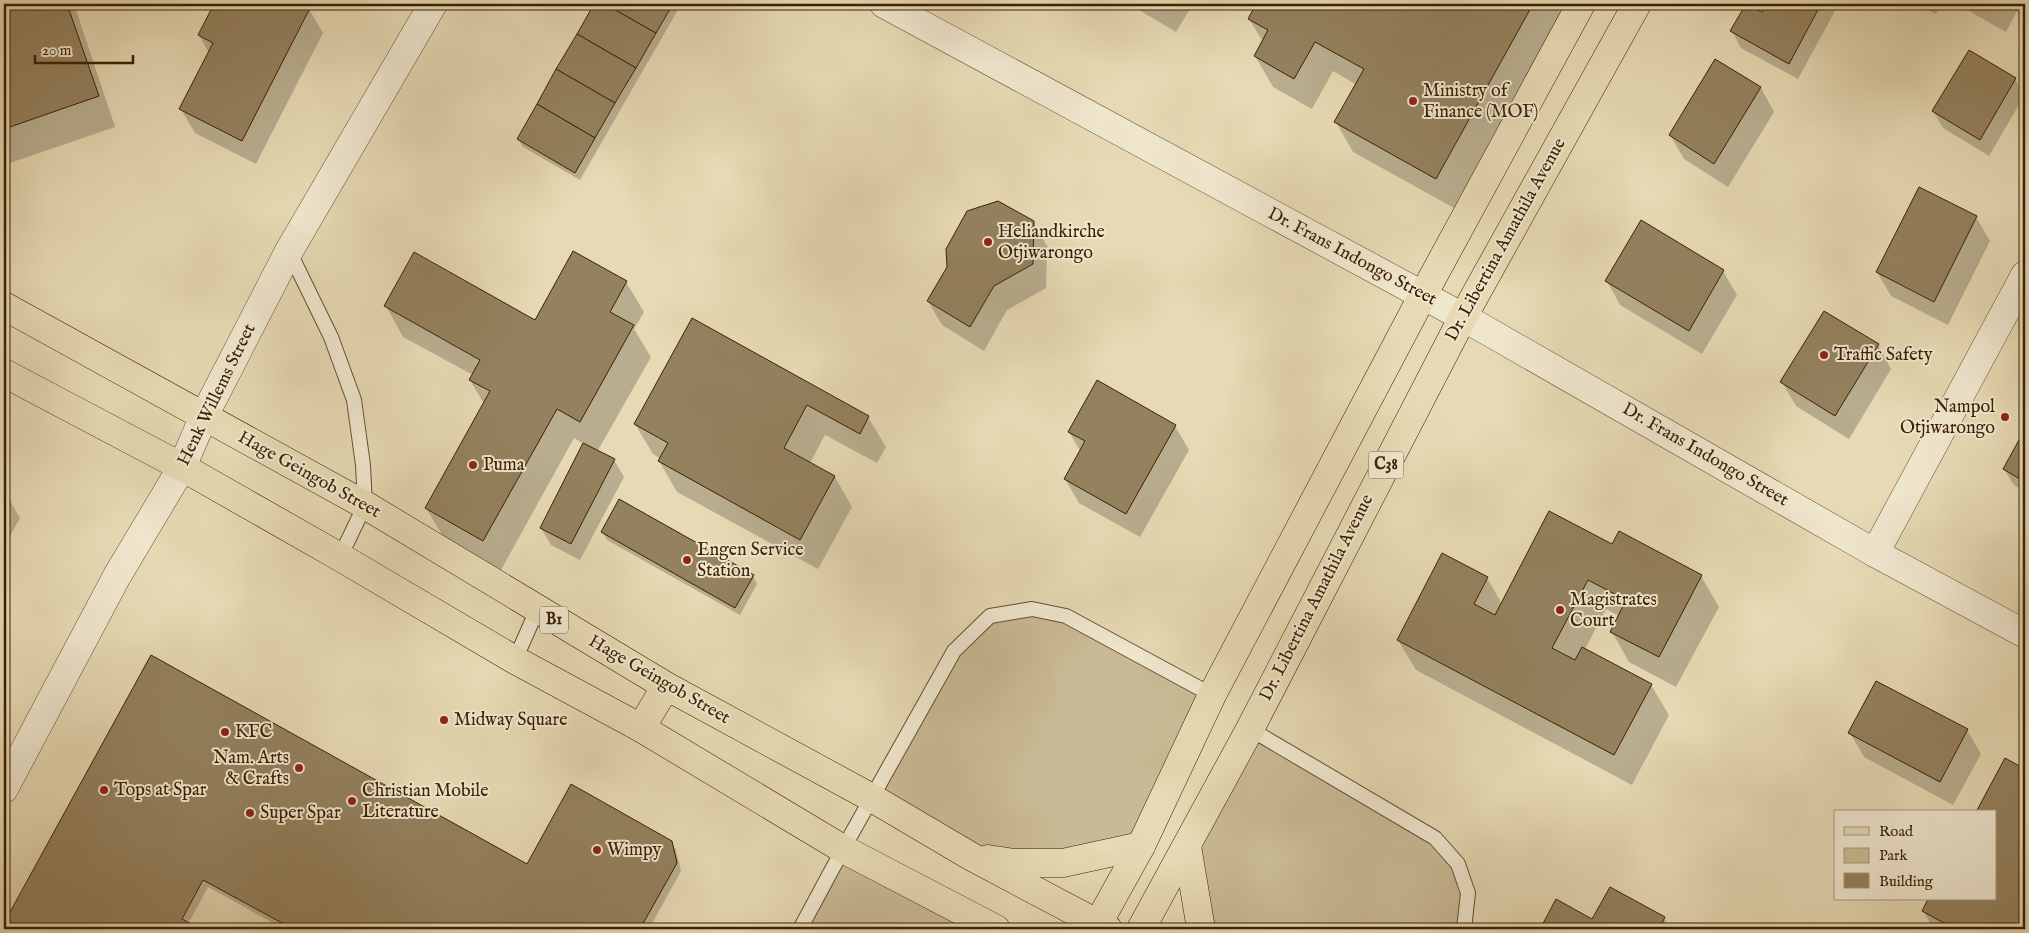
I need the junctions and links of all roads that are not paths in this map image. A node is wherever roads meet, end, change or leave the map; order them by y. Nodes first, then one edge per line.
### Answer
1 (433, 4) edge
2 (884, 4) edge
3 (1581, 4) edge
4 (1637, 4) edge
5 (289, 251) junction
6 (2025, 275) edge
7 (1423, 296) junction
8 (4, 306) edge
9 (1463, 317) junction
10 (4, 373) edge
11 (204, 416) junction
12 (182, 467) junction
13 (365, 505) junction
14 (1875, 553) junction
15 (340, 557) junction
16 (536, 610) junction
17 (2025, 634) edge
18 (515, 660) junction
19 (666, 686) junction
20 (1212, 695) junction
21 (641, 728) junction
22 (1250, 729) junction
23 (4, 788) edge
24 (872, 798) junction
25 (1141, 846) junction
26 (1187, 846) junction
27 (843, 849) junction
28 (972, 857) junction
29 (1100, 927) edge
30 (800, 929) edge
31 (996, 929) edge
32 (1141, 929) edge
33 (1201, 929) edge
34 (1464, 929) edge

1 - 5 street, Henk Willems Street
2 - 7 street, Dr. Frans Indongo Street
3 - 7 main road, C38
4 - 9 main road, Dr. Libertina Amathila Avenue / C38
5 - 11 street, Henk Willems Street
5 - 13 lane
6 - 14 street
7 - 9 street, Dr. Frans Indongo Street
7 - 20 main road, C38
8 - 11 main road, Hage Geingob Street / B1
9 - 14 street, Dr. Frans Indongo Street
9 - 22 main road, Dr. Libertina Amathila Avenue / C38
10 - 12 main road
11 - 12 street, Henk Willems Street
11 - 13 main road, Hage Geingob Street / B1
12 - 15 main road
12 - 23 street, Henk Willems Street
13 - 15 lane
13 - 16 main road, Hage Geingob Street / B1
14 - 17 street, Dr. Frans Indongo Street
15 - 18 main road
16 - 18 lane
16 - 19 main road, Hage Geingob Street / B1
18 - 21 main road
19 - 21 main road
19 - 24 main road, Hage Geingob Street / B1
20 - 24 lane
20 - 25 main road, C38
21 - 27 main road
22 - 26 main road, Dr. Libertina Amathila Avenue / C38
22 - 34 lane
24 - 27 lane
24 - 28 main road, Hage Geingob Street / B1
25 - 28 main road
25 - 29 main road, C38
26 - 32 main road, Dr. Libertina Amathila Avenue / C38
26 - 33 main road
27 - 30 lane
27 - 31 main road
28 - 29 main road, Hage Geingob Street / B1

